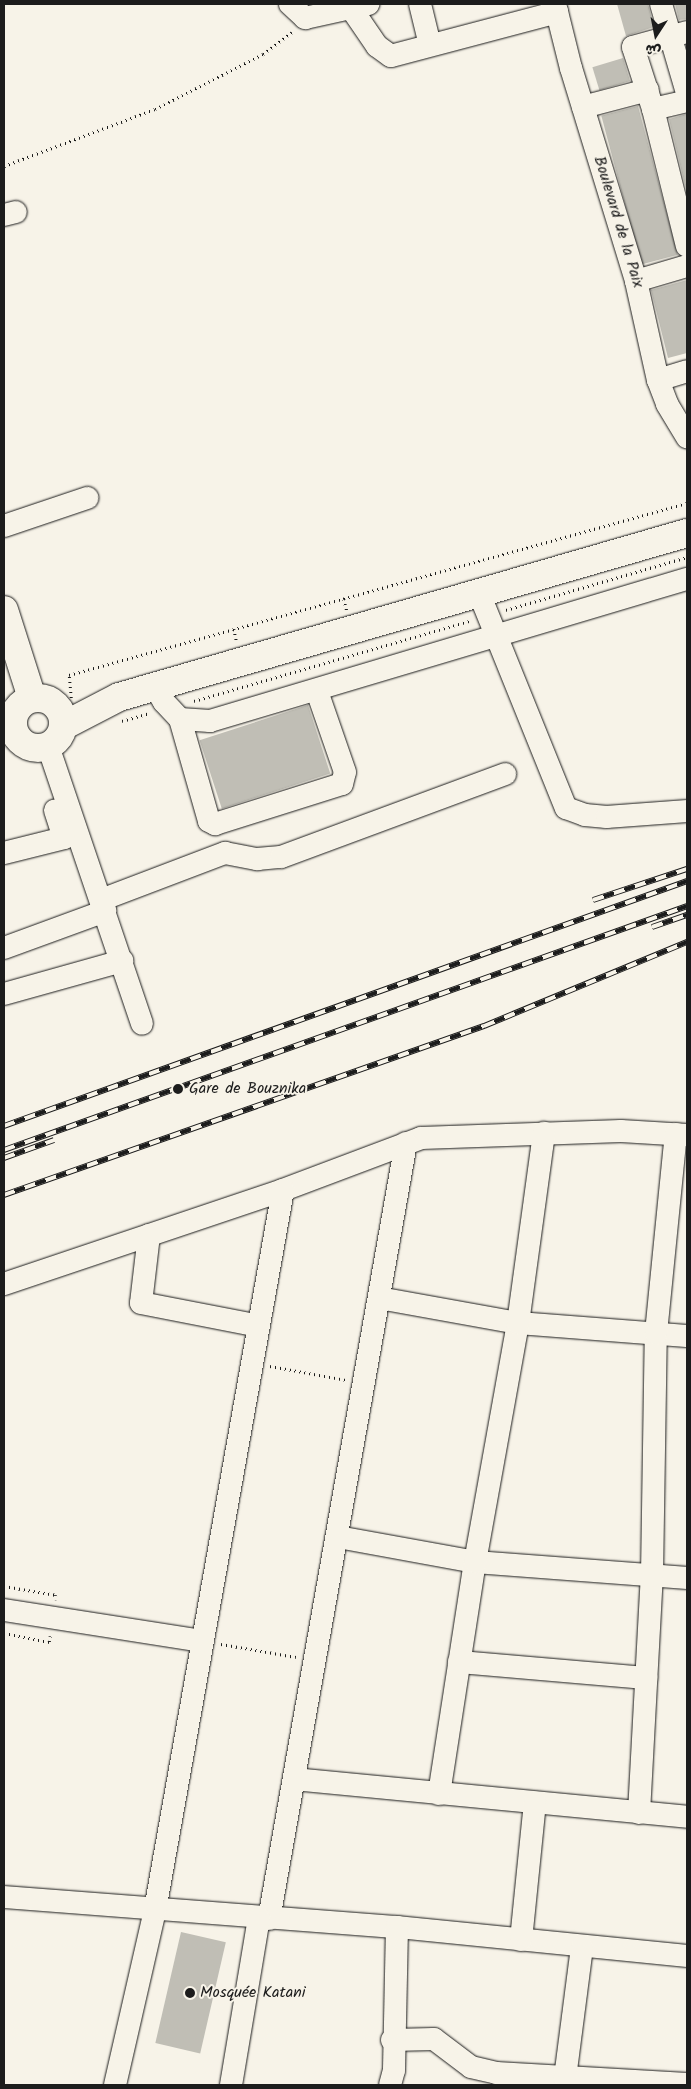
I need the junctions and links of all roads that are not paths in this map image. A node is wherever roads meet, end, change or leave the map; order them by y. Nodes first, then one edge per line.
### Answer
1 (420, 4) edge
2 (661, 4) edge
3 (359, 6) edge
4 (556, 8) edge
5 (298, 11) edge
6 (528, 11) edge
7 (678, 35) edge
8 (430, 45) junction
9 (687, 93) edge
10 (651, 99) junction
11 (687, 101) edge
12 (583, 107) junction
13 (687, 246) edge
14 (687, 266) edge
15 (636, 281) junction
16 (687, 372) edge
17 (658, 380) junction
18 (687, 437) edge
19 (87, 498) dead end
20 (4, 526) edge
21 (687, 533) edge
22 (687, 579) edge
23 (4, 610) edge
24 (488, 615) junction
25 (316, 691) junction
26 (168, 705) junction
27 (34, 724) edge
28 (505, 774) dead end
29 (687, 811) edge
30 (4, 852) edge
31 (103, 906) junction
32 (4, 948) edge
33 (122, 961) junction
34 (4, 994) edge
35 (142, 1024) dead end
36 (544, 1133) junction
37 (681, 1134) edge
38 (406, 1143) junction
39 (283, 1190) junction
40 (149, 1235) junction
41 (4, 1284) edge
42 (379, 1298) junction
43 (518, 1323) junction
44 (259, 1326) junction
45 (656, 1333) junction
46 (687, 1336) edge
47 (338, 1537) junction
48 (475, 1562) junction
49 (652, 1576) junction
50 (687, 1578) edge
51 (4, 1610) edge
52 (202, 1641) junction
53 (459, 1662) junction
54 (646, 1678) junction
55 (294, 1779) junction
56 (439, 1794) junction
57 (535, 1803) junction
58 (639, 1813) junction
59 (687, 1817) edge
60 (4, 1897) edge
61 (155, 1910) junction
62 (264, 1918) junction
63 (398, 1928) junction
64 (521, 1940) junction
65 (582, 1947) junction
66 (687, 1956) edge
67 (392, 2040) junction
68 (565, 2078) junction
69 (117, 2084) edge
70 (648, 2084) edge
71 (687, 2084) edge
72 (230, 2085) edge
73 (390, 2085) edge

1 - 8 street
2 - 7 street
3 - 5 street
3 - 8 street
4 - 6 street
4 - 12 street, Boulevard de la Paix
6 - 8 street
7 - 9 street
7 - 10 street
10 - 11 street
10 - 12 street
10 - 13 street
12 - 15 street, Boulevard de la Paix
14 - 15 street
15 - 17 street, Boulevard de la Paix
16 - 17 street
17 - 18 street, Boulevard de la Paix
19 - 20 street
21 - 24 main road
22 - 24 street
23 - 27 main road
24 - 25 street
24 - 26 main road
24 - 29 street
25 - 26 street
25 - 26 street
26 - 27 main road
27 - 30 street
27 - 31 street
28 - 31 street
31 - 32 street
31 - 33 street
33 - 34 street
33 - 35 street
36 - 37 street
36 - 38 street
36 - 43 street
37 - 45 street
38 - 39 street
38 - 42 street
39 - 40 street
39 - 44 street
40 - 41 street
40 - 44 street
42 - 43 street
42 - 47 street
43 - 45 street
43 - 48 street
44 - 52 street
45 - 46 street
45 - 49 street
47 - 48 street
47 - 55 street
48 - 49 street
48 - 53 street
49 - 50 street
49 - 54 street
51 - 52 street
52 - 61 street
53 - 54 street
53 - 56 street
54 - 58 street
55 - 56 street
55 - 62 street
56 - 57 street
57 - 58 street
57 - 64 street
58 - 59 street
60 - 61 street
61 - 62 street
61 - 69 street
62 - 63 street
62 - 72 street
63 - 64 street
63 - 67 street
64 - 65 street
65 - 66 street
65 - 68 street
67 - 68 street
67 - 73 street
68 - 70 street
70 - 71 street

